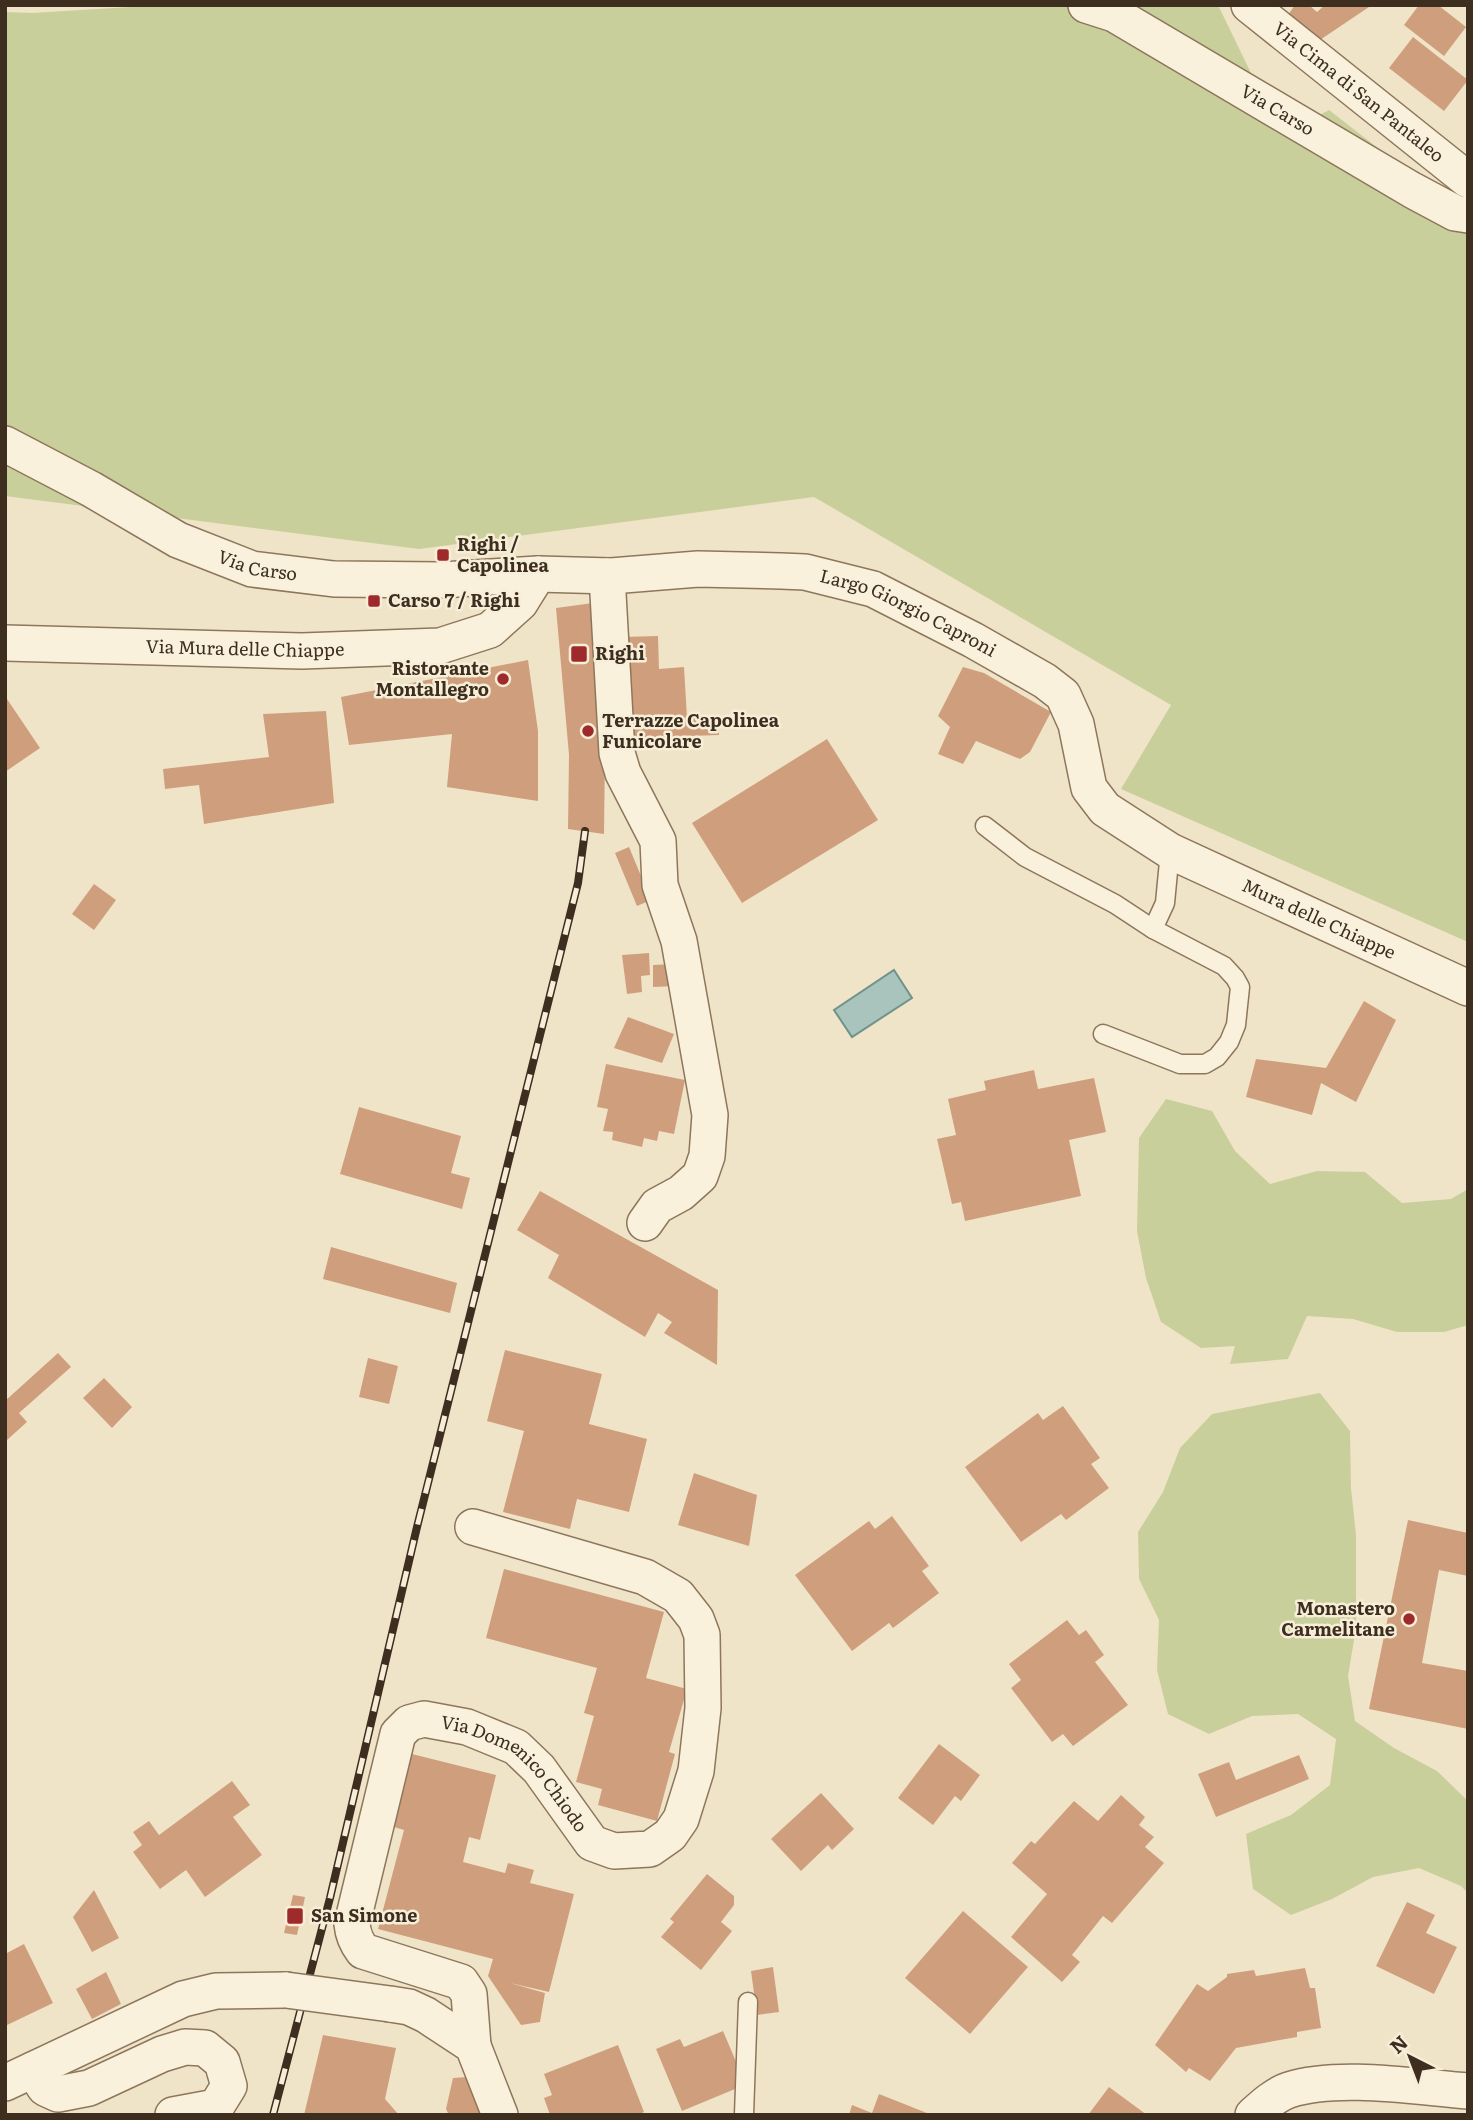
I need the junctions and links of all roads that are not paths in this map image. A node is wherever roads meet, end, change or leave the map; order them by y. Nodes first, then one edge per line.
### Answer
1 (1086, 5) edge
2 (1249, 5) edge
3 (1468, 180) edge
4 (1468, 215) edge
5 (5, 444) edge
6 (538, 574) junction
7 (607, 576) junction
8 (5, 643) edge
9 (985, 826) dead end
10 (1170, 852) junction
11 (1153, 929) junction
12 (1468, 988) edge
13 (1103, 1034) dead end
14 (645, 1223) dead end
15 (473, 1527) dead end
16 (748, 2002) dead end
17 (473, 2046) junction
18 (19, 2076) edge
19 (1468, 2091) edge
20 (173, 2115) edge
21 (500, 2115) edge
22 (744, 2115) edge
23 (1253, 2115) edge

1 - 4 street, Via Carso
2 - 3 street, Via Cima di San Pantaleo
5 - 6 street, Via Carso
6 - 7 street, Largo Giorgio Caproni
6 - 8 street, Via Mura delle Chiappe
7 - 10 street, Largo Giorgio Caproni
7 - 14 street
9 - 11 lane
10 - 11 lane
10 - 12 street, Mura delle Chiappe
11 - 13 lane
15 - 17 street, Via Domenico Chiodo
16 - 22 lane
17 - 18 street, bridge
17 - 21 street, Via Domenico Chiodo
18 - 20 street
19 - 23 street

